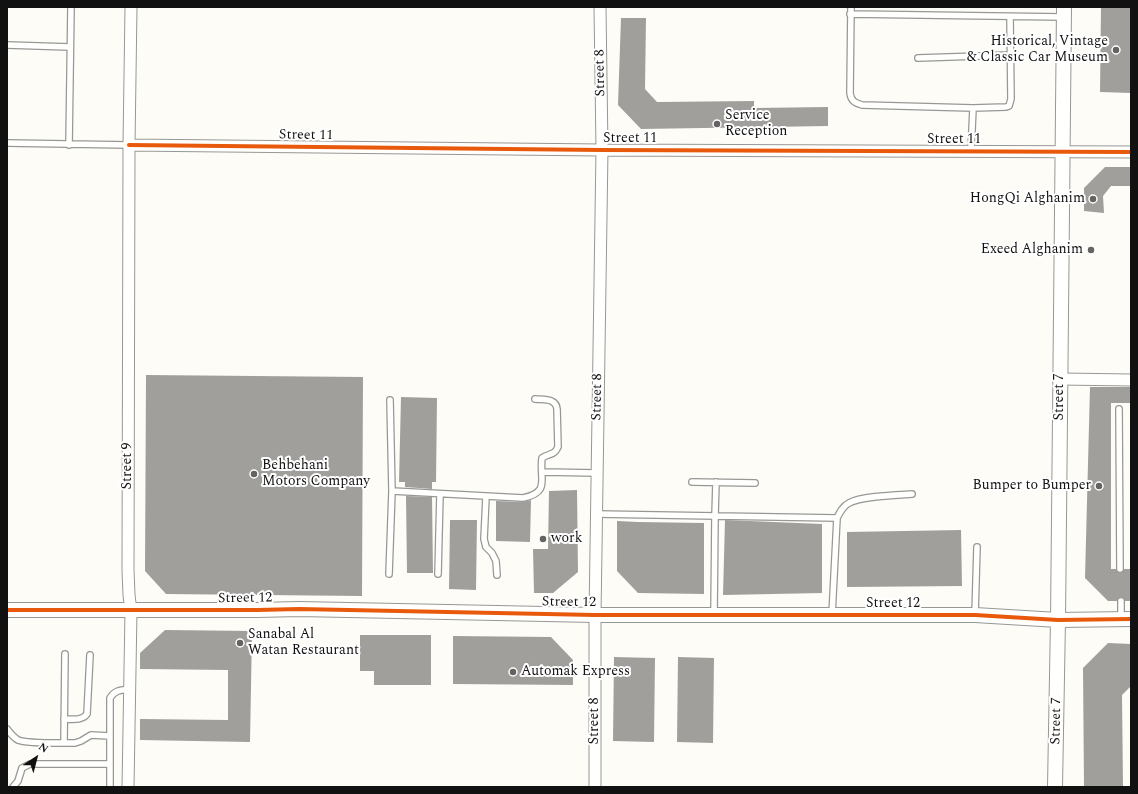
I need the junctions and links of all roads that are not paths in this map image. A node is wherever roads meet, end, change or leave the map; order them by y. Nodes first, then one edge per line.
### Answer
1 (71, 7) edge
2 (132, 7) edge
3 (600, 7) edge
4 (851, 7) edge
5 (1064, 12) edge
6 (850, 14) junction
7 (1010, 16) junction
8 (7, 45) edge
9 (70, 46) junction
10 (1010, 55) junction
11 (918, 58) dead end
12 (972, 108) junction
13 (7, 144) edge
14 (69, 145) junction
15 (129, 145) junction
16 (602, 150) junction
17 (971, 151) junction
18 (1063, 152) junction
19 (1131, 152) edge
20 (1060, 379) junction
21 (1131, 380) edge
22 (535, 399) dead end
23 (390, 400) dead end
24 (1119, 409) dead end
25 (542, 472) junction
26 (597, 473) junction
27 (692, 482) dead end
28 (716, 482) junction
29 (755, 483) dead end
30 (392, 491) junction
31 (440, 494) junction
32 (912, 494) dead end
33 (486, 497) junction
34 (596, 514) junction
35 (715, 516) junction
36 (836, 518) junction
37 (977, 547) dead end
38 (1120, 569) dead end
39 (389, 574) dead end
40 (438, 574) dead end
41 (497, 575) dead end
42 (1121, 601) dead end
43 (7, 610) edge
44 (131, 611) junction
45 (595, 615) junction
46 (714, 615) junction
47 (832, 615) junction
48 (975, 615) junction
49 (1126, 619) edge
50 (1058, 620) junction
51 (65, 654) dead end
52 (90, 655) dead end
53 (130, 689) junction
54 (64, 719) junction
55 (7, 729) edge
56 (110, 736) junction
57 (64, 742) junction
58 (109, 764) junction
59 (13, 787) edge
60 (110, 787) edge
61 (128, 787) edge
62 (595, 787) edge
63 (1055, 787) edge

1 - 9 lane
2 - 15 street, Street 9
3 - 16 street, Street 8
4 - 6 lane
5 - 7 lane
5 - 18 street, Street 7
6 - 7 lane
6 - 12 lane
7 - 10 lane
8 - 9 lane
9 - 14 lane
10 - 11 lane
10 - 12 lane
12 - 17 lane
13 - 14 lane, Street 11
14 - 15 lane, Street 11
15 - 16 street, Street 11
15 - 44 street, Street 9
16 - 17 street, Street 11
16 - 26 street, Street 8
17 - 18 street, Street 11
18 - 19 street, Street 11
18 - 20 street, Street 7
20 - 21 street
20 - 50 street, Street 7
22 - 25 lane
23 - 30 lane
24 - 38 lane
25 - 26 lane
25 - 33 lane
26 - 34 street, Street 8
27 - 28 lane
28 - 29 lane
28 - 35 lane
30 - 31 lane
30 - 39 lane
31 - 33 lane
31 - 40 lane
32 - 36 lane
33 - 41 lane
34 - 35 lane
34 - 45 street, Street 8
35 - 36 lane
35 - 46 lane
36 - 47 lane
37 - 48 lane
42 - 49 lane
43 - 44 street, Street 12
44 - 45 street, Street 12
44 - 53 street, Street 9
45 - 46 street, Street 12
45 - 62 street, Street 8
46 - 47 street, Street 12
47 - 48 street, Street 12
48 - 50 street, Street 12
49 - 50 street, Street 12
50 - 63 street, Street 7
51 - 54 lane
52 - 54 lane
53 - 56 lane
53 - 61 street, Street 9
54 - 57 lane
55 - 57 lane
56 - 57 lane
56 - 58 lane
58 - 59 lane
58 - 60 lane

